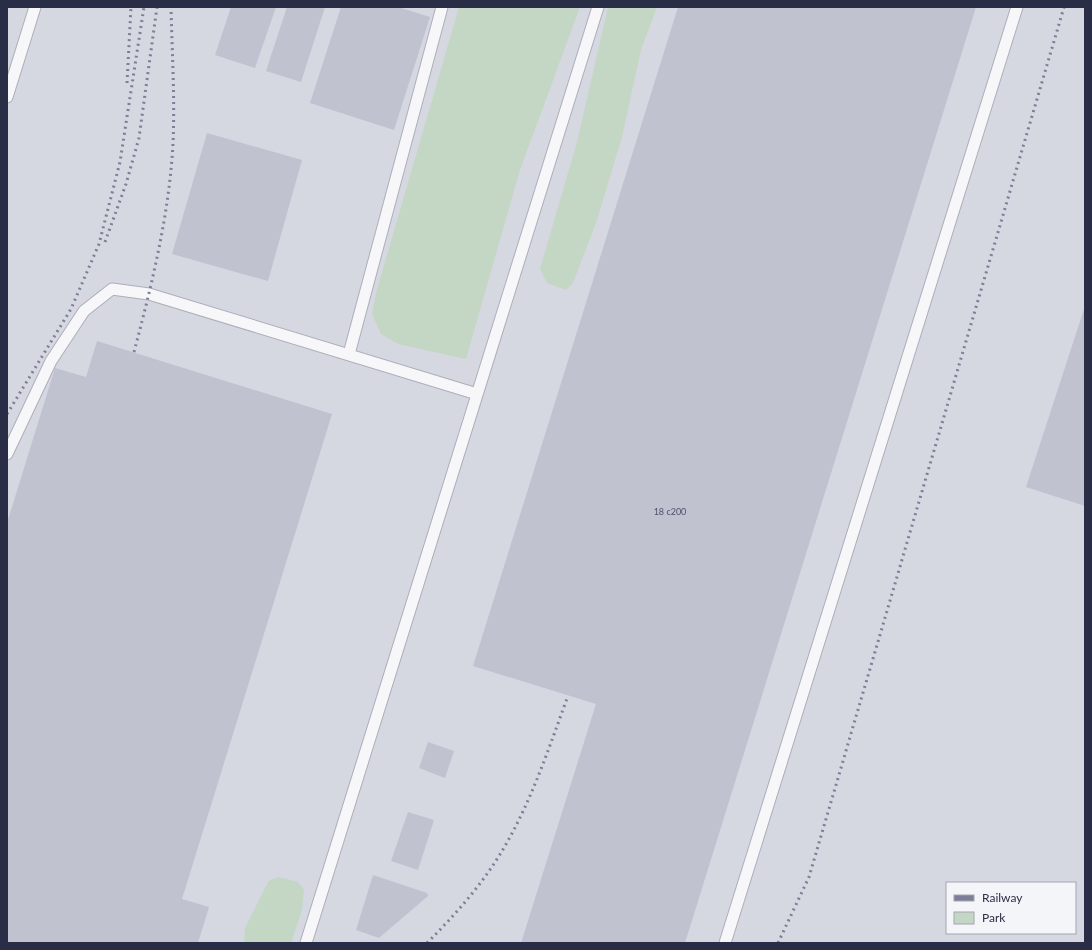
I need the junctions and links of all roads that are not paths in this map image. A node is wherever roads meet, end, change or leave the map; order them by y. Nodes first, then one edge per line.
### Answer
1 (35, 7) edge
2 (442, 7) edge
3 (598, 7) edge
4 (1017, 7) edge
5 (7, 97) edge
6 (349, 354) junction
7 (477, 394) junction
8 (7, 454) edge
9 (306, 943) edge
10 (725, 943) edge

1 - 5 lane
2 - 6 lane
3 - 7 lane
4 - 10 lane
6 - 7 lane
6 - 8 lane
7 - 9 lane

